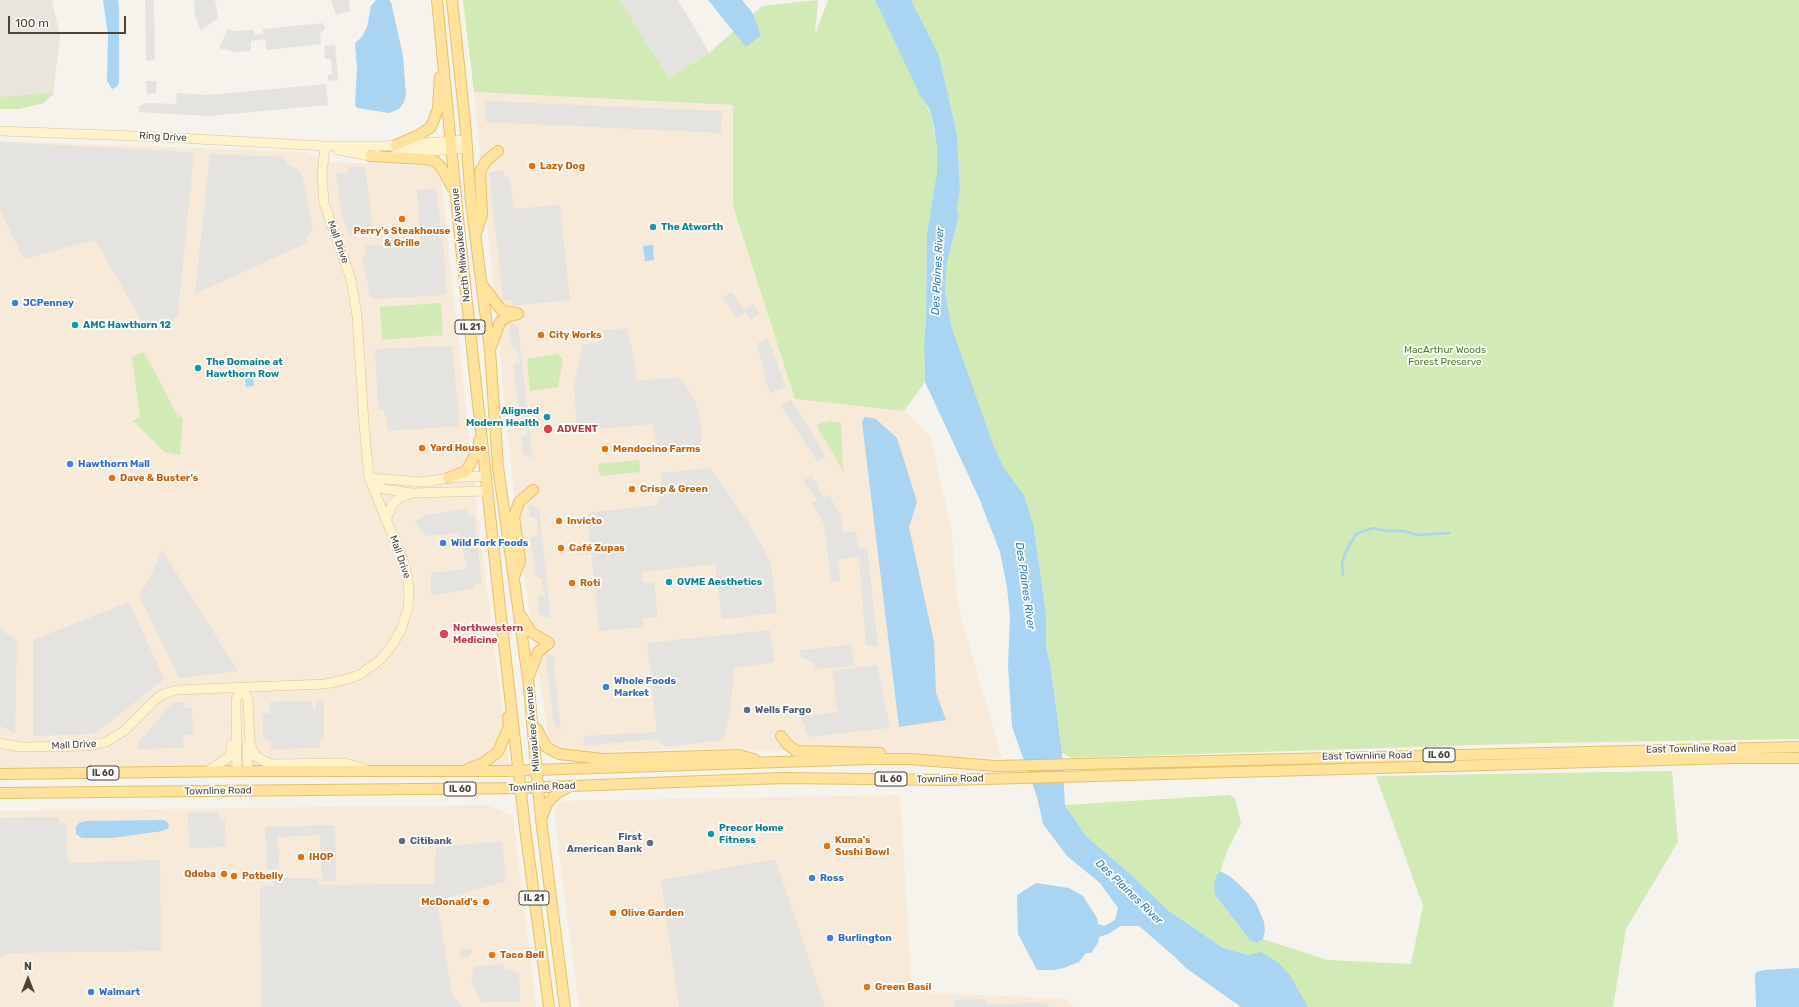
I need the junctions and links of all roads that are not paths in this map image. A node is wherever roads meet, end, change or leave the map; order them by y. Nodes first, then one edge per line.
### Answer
1 (437, 0) edge
2 (452, 0) edge
3 (442, 49) junction
4 (0, 131) edge
5 (467, 144) junction
6 (396, 145) junction
7 (451, 145) junction
8 (326, 146) junction
9 (498, 151) dead end
10 (370, 156) junction
11 (459, 228) junction
12 (475, 235) junction
13 (483, 286) junction
14 (490, 350) junction
15 (480, 425) junction
16 (499, 475) joint
17 (485, 476) junction
18 (369, 478) junction
19 (448, 478) junction
20 (533, 490) dead end
21 (487, 491) junction
22 (412, 493) junction
23 (490, 514) joint
24 (386, 521) junction
25 (513, 579) junction
26 (518, 611) junction
27 (502, 635) junction
28 (528, 678) junction
29 (242, 688) junction
30 (236, 711) junction
31 (533, 722) junction
32 (781, 736) dead end
33 (0, 743) edge
34 (250, 743) junction
35 (1799, 746) edge
36 (1799, 758) edge
37 (909, 759) junction
38 (761, 762) junction
39 (1080, 764) joint
40 (537, 769) junction
41 (519, 770) junction
42 (206, 771) junction
43 (237, 771) junction
44 (248, 771) junction
45 (370, 771) junction
46 (463, 771) junction
47 (0, 774) edge
48 (1084, 776) joint
49 (571, 786) junction
50 (538, 787) junction
51 (520, 788) junction
52 (0, 793) edge
53 (541, 819) junction
54 (549, 1007) edge
55 (564, 1007) edge

1 - 3 main road, North Milwaukee Avenue / IL 21
2 - 5 main road, North Milwaukee Avenue / IL 21
3 - 6 main road
3 - 7 main road, North Milwaukee Avenue / IL 21
4 - 8 street, Ring Drive
5 - 7 street, Ring Drive
5 - 12 main road, North Milwaukee Avenue / IL 21
6 - 7 street, Ring Drive
6 - 8 street, Ring Drive
7 - 10 street, Ring Drive
7 - 11 main road, North Milwaukee Avenue / IL 21
8 - 10 street, Ring Drive
8 - 18 street, Mall Drive
9 - 12 main road
10 - 11 main road
11 - 15 main road, North Milwaukee Avenue / IL 21
12 - 13 main road, North Milwaukee Avenue / IL 21
13 - 14 main road, North Milwaukee Avenue / IL 21
13 - 14 main road
14 - 16 main road, North Milwaukee Avenue / IL 21
15 - 17 main road, North Milwaukee Avenue / IL 21
15 - 19 main road
16 - 25 main road, Milwaukee Avenue / IL 21
17 - 19 street
17 - 21 main road, North Milwaukee Avenue / IL 21
18 - 19 street
18 - 22 street
18 - 24 street, Mall Drive
20 - 25 main road
21 - 22 street
21 - 23 main road, North Milwaukee Avenue / IL 21
22 - 24 street
23 - 27 main road, Milwaukee Avenue / IL 21
24 - 29 street, Mall Drive
25 - 26 main road, Milwaukee Avenue / IL 21
26 - 28 main road, Milwaukee Avenue / IL 21
26 - 28 main road
27 - 41 main road, Milwaukee Avenue / IL 21
27 - 46 main road
28 - 31 main road, Milwaukee Avenue / IL 21
29 - 30 street
29 - 33 street, Mall Drive
29 - 34 street
30 - 42 street
30 - 43 street
31 - 38 main road
31 - 40 main road, Milwaukee Avenue / IL 21
32 - 37 main road
34 - 44 street
34 - 45 street
35 - 39 main road, East Townline Road / IL 60
36 - 48 main road, East Townline Road / IL 60
37 - 38 main road, Townline Road / IL 60
37 - 39 main road, Townline Road / IL 60
38 - 40 main road, Townline Road / IL 60
40 - 41 main road, Townline Road / IL 60
40 - 50 main road, Milwaukee Avenue / IL 21
41 - 46 main road, Townline Road / IL 60
41 - 51 main road, Milwaukee Avenue / IL 21
42 - 43 main road, Townline Road / IL 60
42 - 47 main road, Townline Road / IL 60
43 - 44 main road, Townline Road / IL 60
44 - 45 main road, Townline Road / IL 60
45 - 46 main road, Townline Road / IL 60
48 - 49 main road, Townline Road / IL 60
49 - 50 main road, Townline Road / IL 60
49 - 53 main road
50 - 51 main road, Townline Road / IL 60
50 - 53 main road, Milwaukee Avenue / IL 21
51 - 52 main road, Townline Road / IL 60
51 - 54 main road, Milwaukee Avenue / IL 21
53 - 55 main road, Milwaukee Avenue / IL 21

